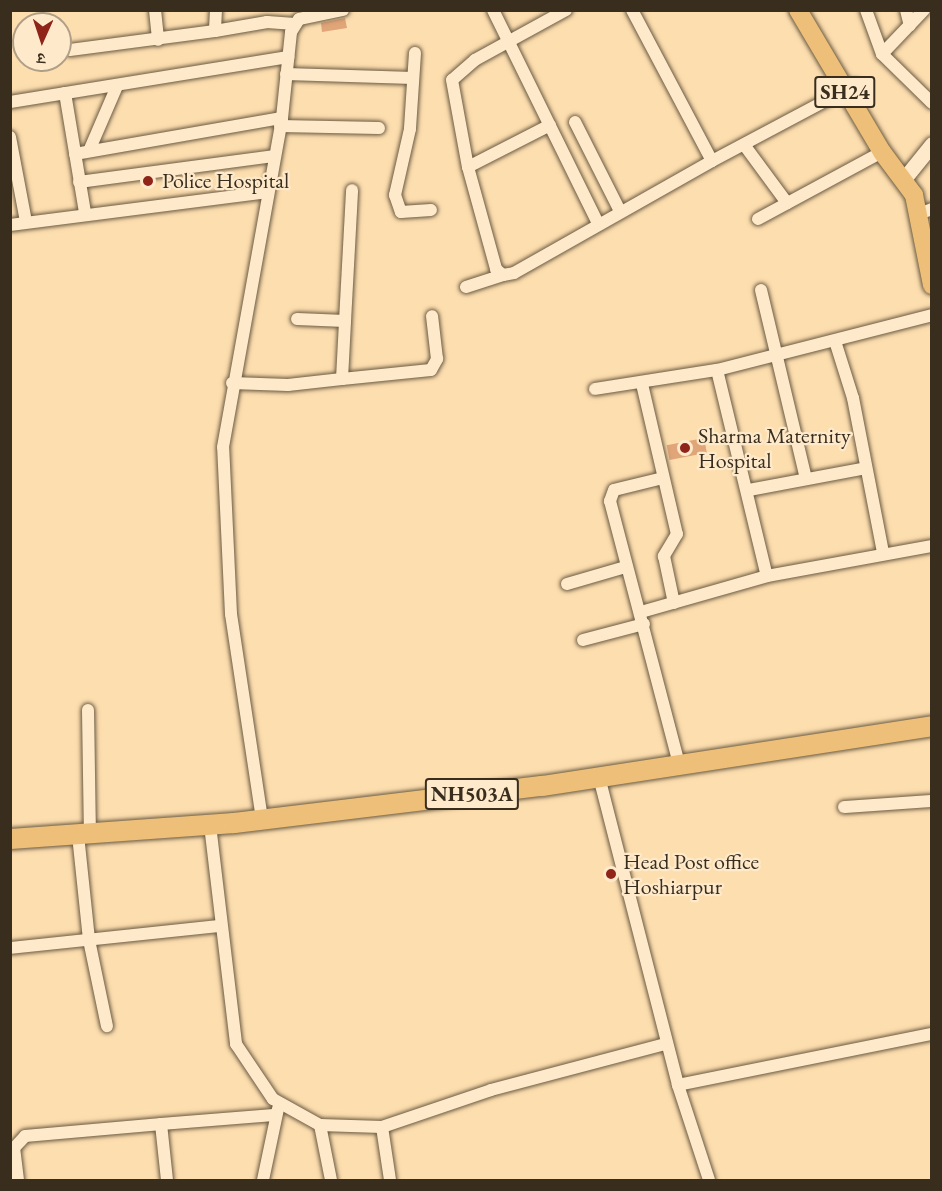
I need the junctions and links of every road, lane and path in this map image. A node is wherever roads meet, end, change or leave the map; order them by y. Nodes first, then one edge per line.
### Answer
1 (155, 10) edge
2 (216, 10) edge
3 (343, 10) edge
4 (494, 10) edge
5 (566, 10) edge
6 (632, 10) edge
7 (798, 10) edge
8 (812, 10) edge
9 (866, 10) edge
10 (906, 10) edge
11 (924, 10) edge
12 (298, 18) edge
13 (910, 26) junction
14 (215, 31) junction
15 (158, 40) junction
16 (508, 41) junction
17 (72, 50) edge
18 (415, 53) dead end
19 (882, 54) junction
20 (288, 57) junction
21 (286, 74) junction
22 (413, 78) junction
23 (117, 86) junction
24 (850, 88) junction
25 (65, 93) junction
26 (10, 102) edge
27 (932, 103) edge
28 (281, 122) junction
29 (575, 122) dead end
30 (550, 125) junction
31 (379, 128) dead end
32 (10, 137) edge
33 (932, 144) edge
34 (745, 146) junction
35 (89, 151) junction
36 (882, 152) junction
37 (75, 154) junction
38 (273, 156) junction
39 (712, 161) junction
40 (468, 167) junction
41 (900, 175) junction
42 (79, 182) junction
43 (352, 190) dead end
44 (266, 192) junction
45 (914, 195) junction
46 (787, 203) junction
47 (431, 210) dead end
48 (620, 211) junction
49 (85, 213) junction
50 (929, 215) edge
51 (758, 219) dead end
52 (26, 222) junction
53 (598, 223) junction
54 (10, 225) edge
55 (503, 275) junction
56 (932, 285) edge
57 (466, 287) dead end
58 (761, 290) dead end
59 (932, 315) edge
60 (432, 316) dead end
61 (297, 319) dead end
62 (345, 321) junction
63 (835, 341) junction
64 (776, 357) junction
65 (717, 370) junction
66 (342, 379) junction
67 (232, 383) junction
68 (642, 384) junction
69 (595, 389) dead end
70 (866, 468) junction
71 (663, 478) junction
72 (806, 479) junction
73 (749, 490) junction
74 (932, 546) edge
75 (883, 553) junction
76 (625, 567) junction
77 (766, 576) junction
78 (567, 584) dead end
79 (674, 603) junction
80 (642, 618) junction
81 (583, 640) dead end
82 (88, 711) dead end
83 (932, 726) edge
84 (679, 764) junction
85 (599, 777) junction
86 (932, 801) edge
87 (844, 807) dead end
88 (262, 819) junction
89 (210, 825) junction
90 (84, 835) junction
91 (10, 839) edge
92 (220, 926) junction
93 (89, 940) junction
94 (10, 948) edge
95 (107, 1026) dead end
96 (932, 1034) edge
97 (665, 1044) junction
98 (678, 1085) junction
99 (277, 1111) junction
100 (161, 1124) junction
101 (320, 1125) junction
102 (382, 1127) junction
103 (18, 1180) edge
104 (167, 1180) edge
105 (263, 1180) edge
106 (331, 1180) edge
107 (390, 1180) edge
108 (709, 1180) edge

1 - 15 street
2 - 14 street
3 - 12 street
4 - 16 street
5 - 16 street
6 - 39 street
7 - 24 main road, SH24
8 - 24 main road, SH24
9 - 19 street
10 - 13 street
11 - 13 street
12 - 14 street
12 - 20 street
13 - 19 street
14 - 15 street
15 - 17 street
16 - 30 street
16 - 40 street
18 - 22 street
19 - 27 street
20 - 21 street
20 - 23 street
21 - 22 street
21 - 28 street
22 - 47 street
23 - 25 street
23 - 35 street
24 - 34 street
24 - 36 main road, SH24
24 - 41 main road, SH24
25 - 26 street
25 - 37 street
28 - 31 street
28 - 35 street
28 - 38 street
29 - 48 street
30 - 40 street
30 - 53 street
32 - 52 street
33 - 41 street
34 - 39 street
34 - 46 street
35 - 37 street
36 - 41 main road, SH24
36 - 46 street
37 - 42 street
38 - 42 street
38 - 44 street
39 - 48 street
40 - 55 street
41 - 45 main road, SH24
42 - 49 street
43 - 62 street
44 - 49 street
44 - 67 street
45 - 50 main road
45 - 56 main road, SH24
46 - 51 street
48 - 53 street
49 - 52 street
52 - 54 street
53 - 55 street
55 - 57 street
58 - 64 street
59 - 63 street
60 - 66 street
61 - 62 street
62 - 66 street
63 - 64 street
63 - 70 street
64 - 65 street
64 - 72 street
65 - 68 street
65 - 73 street
66 - 67 street
67 - 88 street
68 - 69 street
68 - 71 street
70 - 72 street
70 - 75 street
71 - 76 street
71 - 79 street
72 - 73 street
73 - 77 street
74 - 75 street
75 - 77 street
76 - 78 street
76 - 80 street
77 - 79 street
79 - 80 street
80 - 81 street
80 - 84 street
82 - 90 street
83 - 84 highway, NH503A
84 - 85 highway, NH503A
85 - 88 highway, NH503A
85 - 97 street
86 - 87 street
88 - 89 highway, NH503A
89 - 90 highway, NH503A
89 - 92 street
90 - 91 highway, NH503A
90 - 93 street
92 - 93 street
92 - 99 street
93 - 94 street
93 - 95 street
96 - 98 street
97 - 98 street
97 - 102 street
98 - 108 street
99 - 100 street
99 - 101 street
99 - 105 street
100 - 103 street
100 - 104 street
101 - 102 street
101 - 106 street
102 - 107 street

